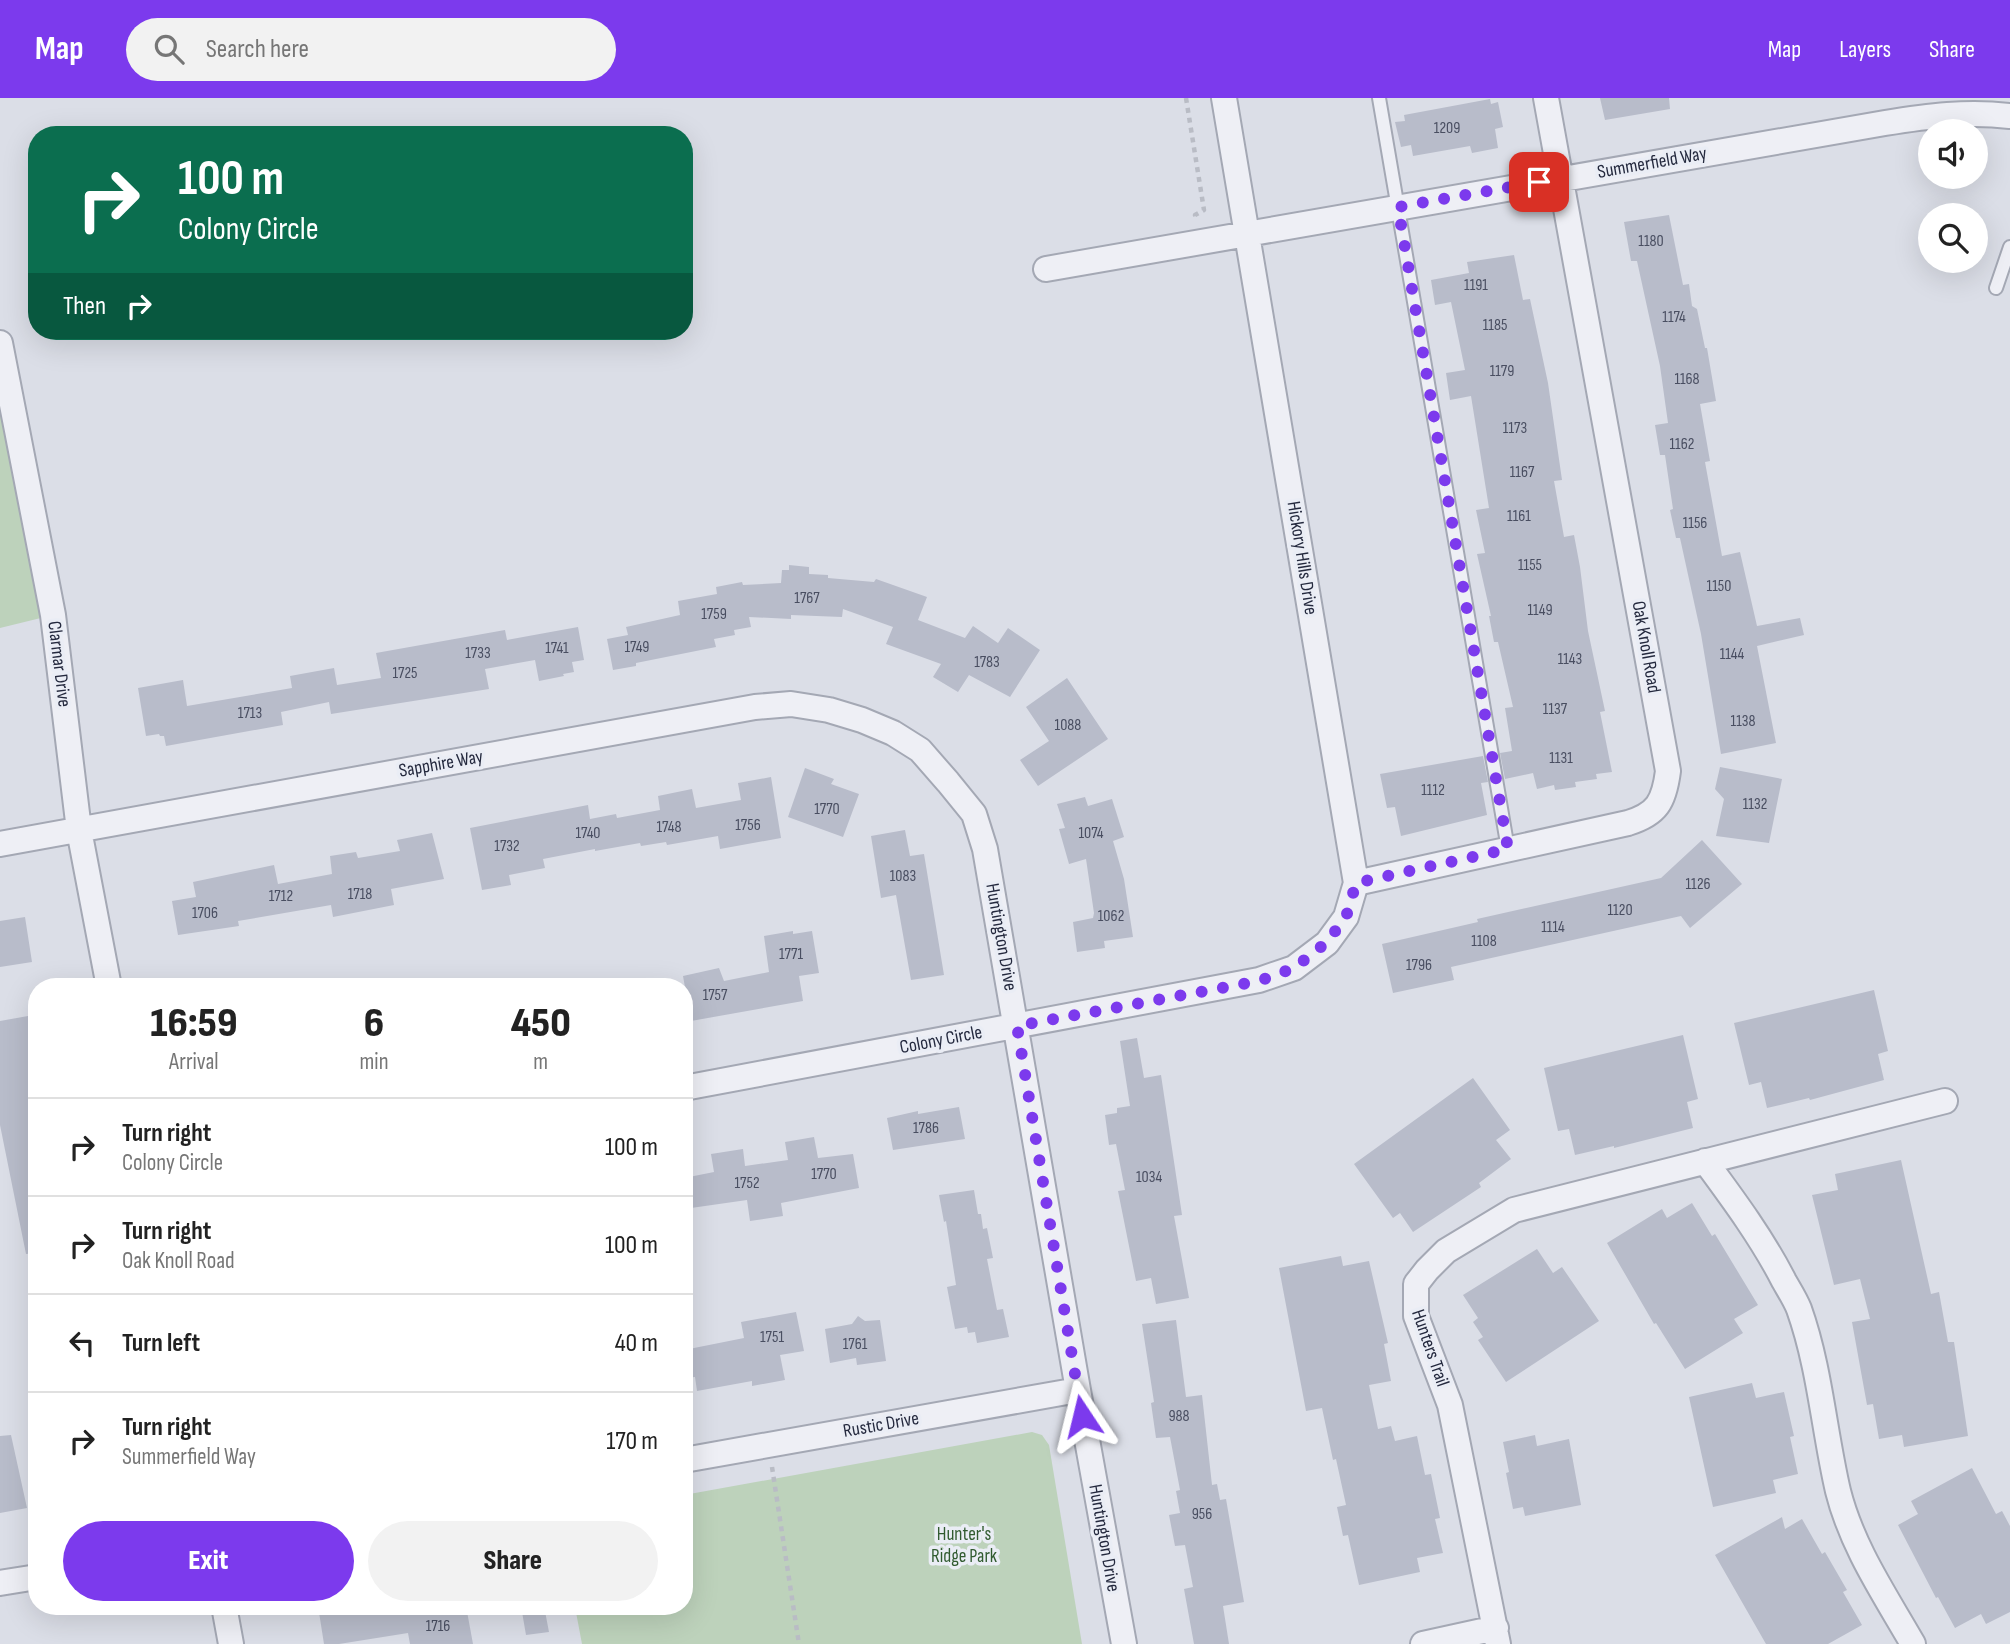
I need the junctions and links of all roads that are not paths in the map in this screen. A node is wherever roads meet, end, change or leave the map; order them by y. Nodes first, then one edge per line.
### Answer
1 (1224, 98) edge
2 (1380, 98) edge
3 (1546, 98) edge
4 (2010, 117) edge
5 (1560, 179) junction
6 (1398, 207) junction
7 (1247, 233) junction
8 (2010, 247) edge
9 (1046, 269) dead end
10 (1996, 288) dead end
11 (0, 343) edge
12 (881, 728) joint
13 (79, 830) junction
14 (0, 844) edge
15 (1508, 849) junction
16 (1356, 883) junction
17 (107, 978) edge
18 (1017, 1026) junction
19 (693, 1086) edge
20 (1945, 1101) dead end
21 (1705, 1161) junction
22 (1077, 1390) junction
23 (693, 1458) edge
24 (28, 1578) edge
25 (0, 1583) edge
26 (226, 1615) edge
27 (1497, 1636) edge
28 (231, 1644) edge
29 (1124, 1644) edge
30 (1423, 1644) edge
31 (1913, 1644) edge

1 - 7 street, Hickory Hills Drive
2 - 6 lane
3 - 5 street
4 - 5 street, Summerfield Way
5 - 6 street, Summerfield Way
5 - 15 street, Oak Knoll Road
6 - 7 street, Summerfield Way
6 - 15 lane
7 - 9 street, Summerfield Way
7 - 16 street, Hickory Hills Drive
8 - 10 lane
11 - 13 street, Clarmar Drive
12 - 13 street, Sapphire Way
12 - 18 street, Huntington Drive
13 - 14 street, Sapphire Way
13 - 17 street, Clarmar Drive
15 - 16 street, Oak Knoll Road
16 - 18 street, Colony Circle
18 - 19 street, Colony Circle
18 - 22 street, Huntington Drive
20 - 21 street, Hunters Trail
21 - 27 street, Hunters Trail
21 - 31 street
22 - 23 street, Rustic Drive
22 - 29 street, Huntington Drive
24 - 25 street
26 - 28 street
27 - 30 street

